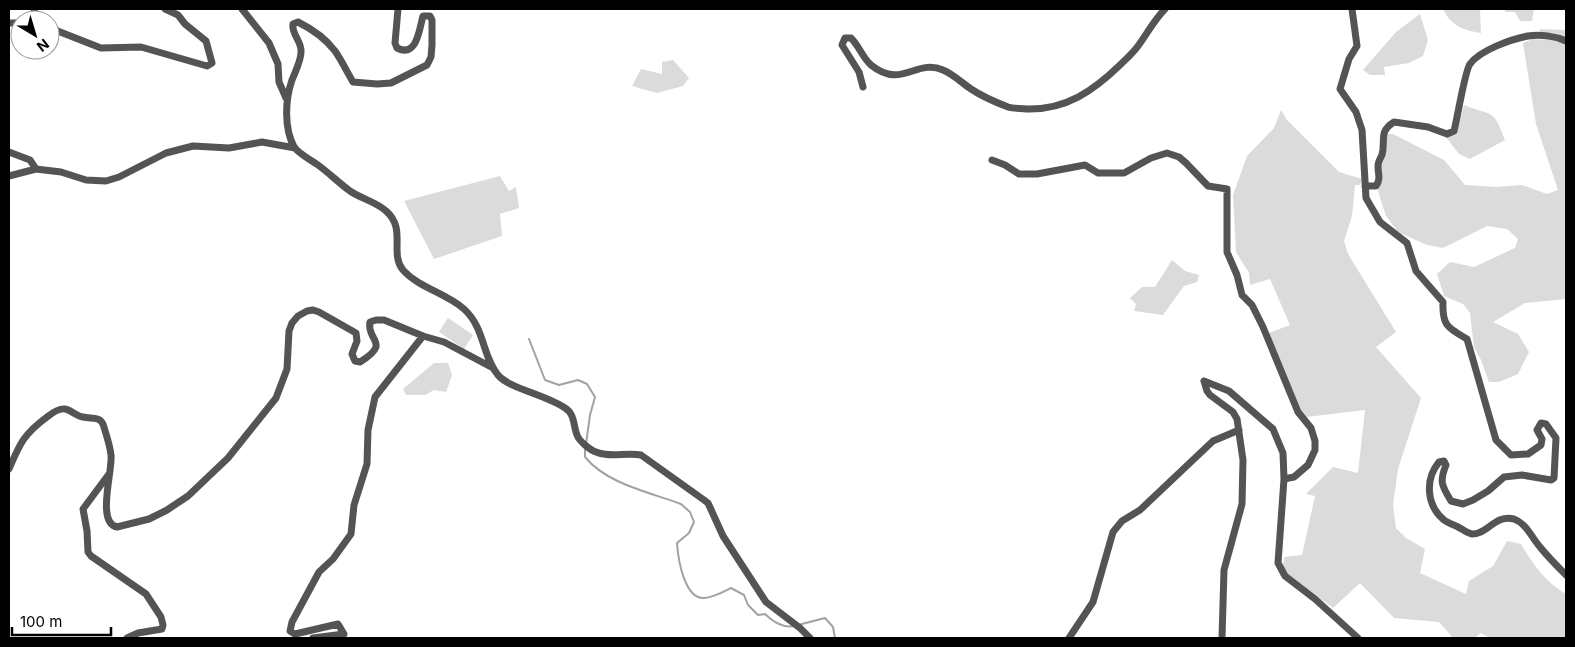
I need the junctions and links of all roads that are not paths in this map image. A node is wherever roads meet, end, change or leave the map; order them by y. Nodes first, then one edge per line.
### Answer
1 (165, 9) edge
2 (242, 9) edge
3 (398, 9) edge
4 (1164, 9) edge
5 (1352, 9) edge
6 (60, 32) edge
7 (1566, 41) edge
8 (862, 86) dead end
9 (287, 99) junction
10 (295, 148) junction
11 (9, 152) edge
12 (992, 160) dead end
13 (36, 169) junction
14 (9, 176) edge
15 (1365, 186) junction
16 (423, 336) junction
17 (493, 368) junction
18 (1239, 430) junction
19 (9, 468) edge
20 (109, 474) junction
21 (1284, 479) junction
22 (1566, 575) edge
23 (127, 638) edge
24 (313, 638) edge
25 (810, 638) edge
26 (1069, 638) edge
27 (1222, 638) edge
28 (1358, 638) edge

1 - 6 street
2 - 9 street
3 - 9 street
4 - 8 street
5 - 15 street
7 - 15 street
9 - 10 street
10 - 13 street
10 - 17 street
11 - 13 street
12 - 21 street
13 - 14 street
15 - 22 street
16 - 17 street
16 - 20 street
16 - 24 street
17 - 25 street
18 - 21 street
18 - 26 street
18 - 27 street
19 - 20 street
20 - 23 street
21 - 28 street

